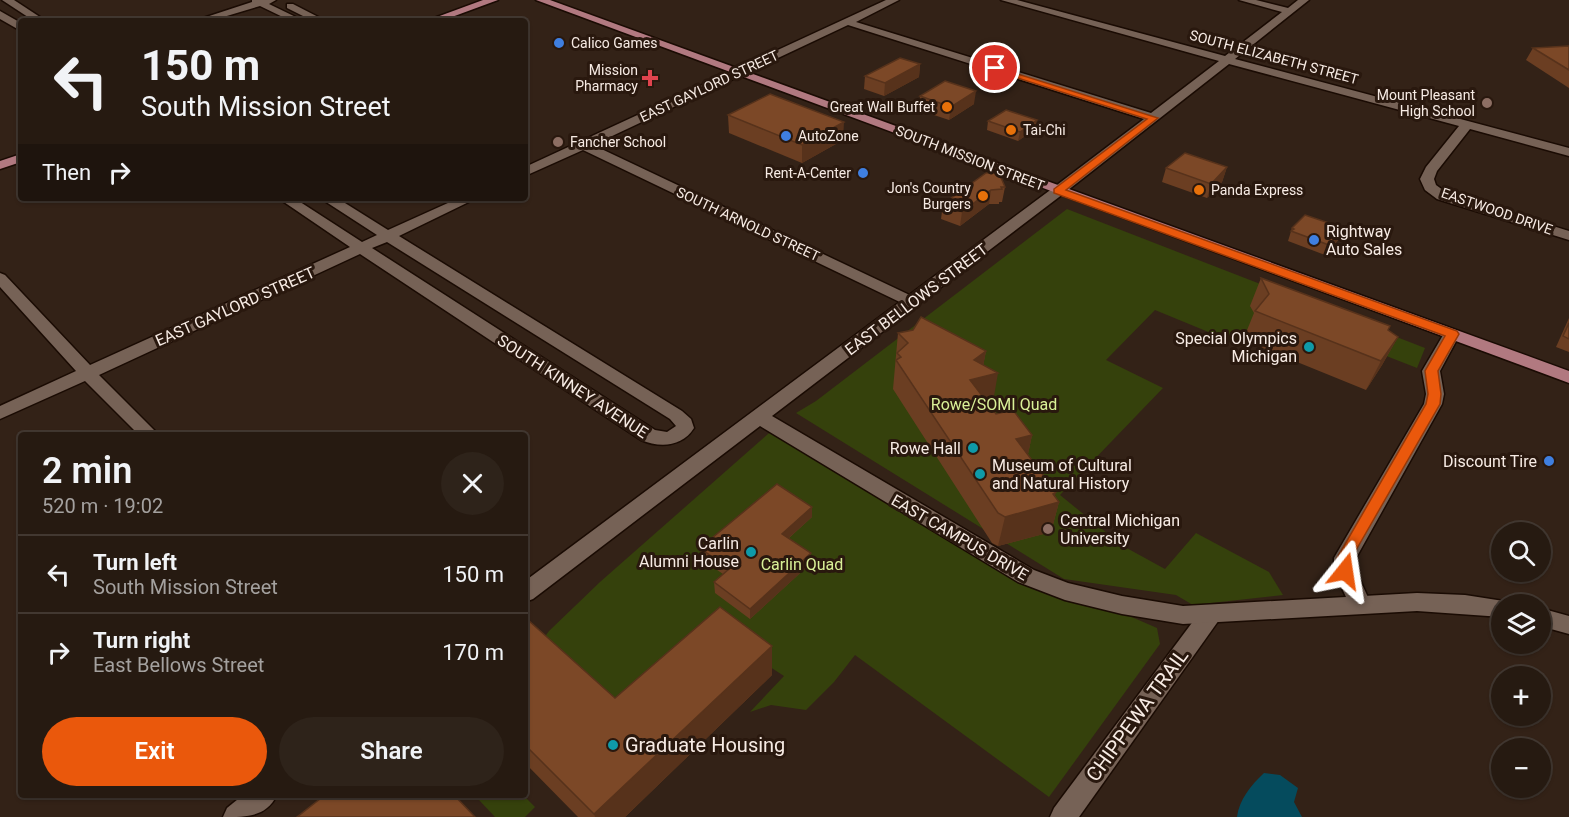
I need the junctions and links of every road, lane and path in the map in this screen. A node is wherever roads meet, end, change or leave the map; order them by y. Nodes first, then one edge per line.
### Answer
1 (7, 0) edge
2 (276, 0) edge
3 (493, 0) edge
4 (541, 0) edge
5 (894, 0) edge
6 (1006, 0) edge
7 (1244, 0) edge
8 (1304, 0) edge
9 (262, 1) edge
10 (1289, 11) junction
11 (0, 14) edge
12 (36, 18) edge
13 (208, 18) edge
14 (293, 18) edge
15 (315, 18) edge
16 (440, 18) edge
17 (847, 22) junction
18 (18, 26) edge
19 (1227, 60) junction
20 (738, 72) junction
21 (1154, 118) junction
22 (1467, 124) junction
23 (583, 145) junction
24 (1569, 152) edge
25 (18, 159) edge
26 (0, 165) edge
27 (528, 171) edge
28 (1058, 191) junction
29 (290, 201) edge
30 (332, 201) edge
31 (464, 201) edge
32 (388, 236) junction
33 (1569, 236) edge
34 (362, 248) junction
35 (0, 278) edge
36 (912, 302) junction
37 (1452, 334) junction
38 (87, 373) junction
39 (1569, 377) edge
40 (0, 414) edge
41 (759, 417) junction
42 (147, 432) edge
43 (528, 591) edge
44 (1360, 604) junction
45 (1491, 607) edge
46 (1211, 614) junction
47 (1551, 620) edge
48 (1569, 626) edge
49 (260, 798) edge
50 (236, 817) edge
51 (1063, 817) edge

1 - 12 street
2 - 15 street
3 - 16 main road
4 - 20 main road, SOUTH MISSION STREET
5 - 17 street, EAST GAYLORD STREET
6 - 19 street, SOUTH ELIZABETH STREET
7 - 10 street
8 - 10 street, EAST BELLOWS STREET
9 - 13 street
9 - 14 street
10 - 19 street, EAST BELLOWS STREET
11 - 18 street
17 - 20 street, EAST GAYLORD STREET
17 - 21 street
19 - 21 street, EAST BELLOWS STREET
19 - 22 street, SOUTH ELIZABETH STREET
20 - 23 street, EAST GAYLORD STREET
20 - 28 main road, SOUTH MISSION STREET
21 - 28 street, EAST BELLOWS STREET
22 - 24 street, SOUTH ELIZABETH STREET
22 - 33 street, EASTWOOD DRIVE
23 - 27 street, EAST GAYLORD STREET
23 - 36 street, SOUTH ARNOLD STREET
25 - 26 main road
28 - 36 street, EAST BELLOWS STREET
28 - 37 main road, SOUTH MISSION STREET
29 - 34 street, SOUTH KINNEY AVENUE
30 - 32 street, SOUTH KINNEY AVENUE
31 - 32 street, EAST GAYLORD STREET
32 - 34 street, EAST GAYLORD STREET
32 - 34 street, SOUTH KINNEY AVENUE
34 - 38 street, EAST GAYLORD STREET
35 - 38 street
36 - 41 street, EAST BELLOWS STREET
37 - 39 main road, SOUTH MISSION STREET
37 - 44 street
38 - 40 street, EAST GAYLORD STREET
38 - 42 street
41 - 43 street, EAST BELLOWS STREET
41 - 46 street, EAST CAMPUS DRIVE
44 - 45 street, EAST CAMPUS DRIVE
44 - 46 street, EAST CAMPUS DRIVE
46 - 51 street, CHIPPEWA TRAIL
47 - 48 street
49 - 50 street

